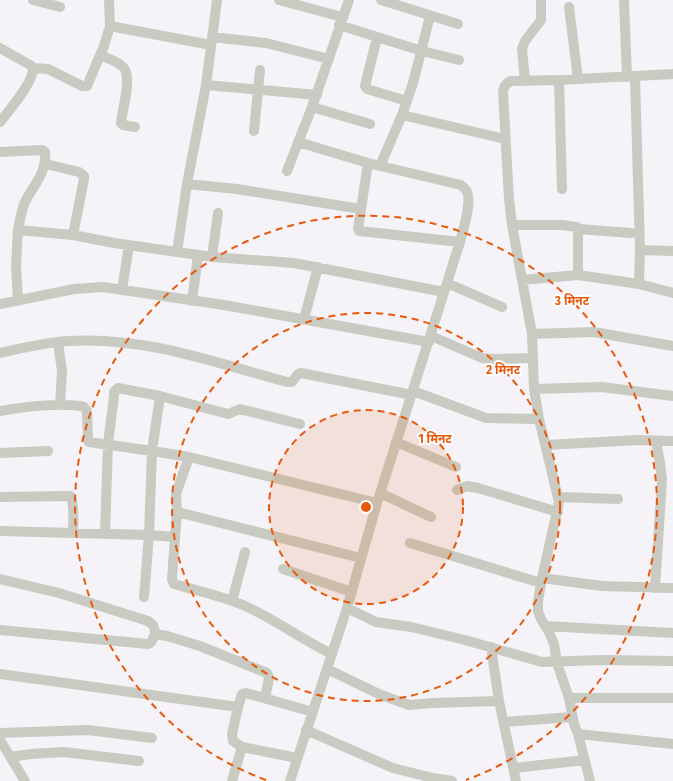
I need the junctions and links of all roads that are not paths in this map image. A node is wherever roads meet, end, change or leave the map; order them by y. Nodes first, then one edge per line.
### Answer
1 (33, 0) edge
2 (109, 0) edge
3 (217, 0) edge
4 (279, 0) edge
5 (349, 0) edge
6 (381, 0) edge
7 (541, 0) edge
8 (624, 0) edge
9 (60, 6) dead end
10 (569, 7) dead end
11 (430, 16) junction
12 (341, 21) junction
13 (458, 24) dead end
14 (110, 26) junction
15 (377, 37) junction
16 (212, 41) junction
17 (0, 48) edge
18 (422, 51) junction
19 (100, 55) junction
20 (329, 59) junction
21 (459, 60) dead end
22 (33, 68) junction
23 (260, 70) dead end
24 (673, 74) edge
25 (631, 77) junction
26 (578, 79) junction
27 (559, 80) junction
28 (525, 81) junction
29 (206, 85) junction
30 (258, 90) junction
31 (317, 95) junction
32 (407, 101) junction
33 (312, 107) junction
34 (402, 115) junction
35 (0, 122) edge
36 (370, 124) dead end
37 (135, 128) dead end
38 (254, 131) dead end
39 (505, 139) junction
40 (298, 142) junction
41 (0, 152) edge
42 (368, 163) junction
43 (46, 164) junction
44 (380, 166) junction
45 (287, 172) dead end
46 (187, 184) junction
47 (562, 189) dead end
48 (361, 209) junction
49 (218, 212) dead end
50 (512, 225) junction
51 (578, 228) junction
52 (18, 230) junction
53 (631, 233) dead end
54 (73, 235) junction
55 (460, 242) junction
56 (129, 244) junction
57 (640, 250) junction
58 (673, 251) edge
59 (177, 252) junction
60 (198, 255) junction
61 (212, 257) junction
62 (318, 267) junction
63 (578, 276) junction
64 (522, 280) junction
65 (639, 284) junction
66 (445, 288) junction
67 (122, 290) junction
68 (673, 293) edge
69 (18, 301) junction
70 (192, 301) junction
71 (0, 304) edge
72 (502, 307) dead end
73 (304, 319) junction
74 (532, 334) junction
75 (430, 339) junction
76 (58, 342) junction
77 (673, 346) edge
78 (0, 353) edge
79 (533, 358) junction
80 (534, 389) junction
81 (412, 393) junction
82 (160, 396) junction
83 (673, 396) edge
84 (60, 404) junction
85 (0, 411) edge
86 (539, 419) junction
87 (300, 424) dead end
88 (656, 441) junction
89 (396, 442) junction
90 (673, 442) edge
91 (108, 444) junction
92 (546, 444) junction
93 (48, 451) dead end
94 (152, 451) junction
95 (0, 453) edge
96 (189, 458) junction
97 (456, 467) dead end
98 (457, 490) dead end
99 (0, 497) edge
100 (559, 497) junction
101 (379, 498) junction
102 (618, 499) dead end
103 (177, 512) junction
104 (558, 512) junction
105 (431, 517) dead end
106 (0, 531) edge
107 (73, 533) junction
108 (105, 534) junction
109 (149, 535) junction
110 (176, 537) junction
111 (410, 543) dead end
112 (245, 552) dead end
113 (362, 558) junction
114 (283, 569) dead end
115 (0, 579) edge
116 (542, 581) junction
117 (655, 588) junction
118 (673, 588) edge
119 (352, 592) junction
120 (144, 597) dead end
121 (232, 601) junction
122 (347, 608) junction
123 (545, 626) junction
124 (0, 630) edge
125 (673, 633) edge
126 (156, 634) junction
127 (491, 647) junction
128 (332, 654) junction
129 (673, 661) edge
130 (557, 663) junction
131 (327, 669) junction
132 (0, 674) edge
133 (265, 698) junction
134 (569, 698) junction
135 (673, 698) edge
136 (499, 701) junction
137 (238, 707) junction
138 (313, 712) junction
139 (572, 717) junction
140 (504, 722) junction
141 (306, 730) junction
142 (0, 733) edge
143 (578, 734) junction
144 (152, 738) dead end
145 (0, 740) edge
146 (673, 744) edge
147 (242, 747) junction
148 (10, 757) junction
149 (297, 758) junction
150 (584, 760) junction
151 (140, 761) dead end
152 (514, 768) junction
153 (409, 777) edge
154 (433, 779) edge
155 (25, 781) edge
156 (232, 781) edge
157 (290, 781) edge
158 (452, 781) edge
159 (516, 781) edge
160 (590, 781) edge

1 - 9 street
2 - 14 street
3 - 16 street
4 - 12 street
5 - 12 street
6 - 11 street
7 - 28 street
8 - 25 street
10 - 26 street
11 - 13 street
11 - 18 street
12 - 15 street
12 - 20 street
14 - 16 street
14 - 19 street
15 - 18 street
15 - 32 street
16 - 20 street
16 - 29 street
17 - 22 street
18 - 21 street
18 - 32 street
19 - 22 street
19 - 37 street
20 - 31 street
22 - 35 street
23 - 30 street
24 - 25 street
25 - 26 street
25 - 57 street
26 - 27 street
27 - 28 street
27 - 47 street
28 - 39 street
29 - 30 street
29 - 46 street
30 - 31 street
30 - 38 street
31 - 33 street
32 - 34 street
33 - 36 street
33 - 40 street
34 - 39 street
34 - 44 street
39 - 50 street
40 - 42 street
40 - 45 street
41 - 43 street
42 - 44 street
42 - 48 street
43 - 52 street
43 - 54 street
44 - 55 street
46 - 48 street
46 - 59 street
48 - 55 street
49 - 61 street
50 - 51 street
50 - 64 street
51 - 53 street
51 - 63 street
52 - 54 street
52 - 69 street
54 - 56 street
55 - 66 street
56 - 59 street
56 - 67 street
57 - 58 street
57 - 65 street
59 - 60 street
60 - 61 street
60 - 70 street
61 - 62 street
62 - 66 street
62 - 73 street
63 - 64 street
63 - 65 street
64 - 74 street
65 - 68 street
66 - 72 street
66 - 75 street
67 - 69 street
67 - 70 street
69 - 71 street
70 - 73 street
73 - 75 street
74 - 77 street
74 - 79 street
75 - 79 street
75 - 81 street
76 - 78 street
76 - 81 street
76 - 84 street
79 - 80 street
80 - 83 street
80 - 86 street
81 - 86 street
81 - 89 street
82 - 87 street
82 - 91 street
82 - 94 street
84 - 85 street
84 - 91 street
86 - 92 street
88 - 90 street
88 - 92 street
88 - 117 street
89 - 97 street
89 - 101 street
91 - 94 street
91 - 108 street
92 - 100 street
93 - 95 street
94 - 96 street
94 - 109 street
96 - 101 street
96 - 103 street
98 - 104 street
99 - 107 street
100 - 102 street
100 - 104 street
101 - 105 street
101 - 113 street
103 - 110 street
103 - 113 street
104 - 116 street
106 - 107 street
107 - 108 street
108 - 109 street
109 - 110 street
109 - 120 street
110 - 121 street
111 - 116 street
112 - 121 street
113 - 119 street
114 - 119 street
115 - 126 street
116 - 117 street
116 - 123 street
117 - 118 street
119 - 122 street
121 - 128 street
122 - 127 street
122 - 128 street
123 - 125 street
123 - 130 street
124 - 126 street
126 - 133 street
127 - 130 street
127 - 136 street
128 - 131 street
129 - 130 street
130 - 134 street
131 - 136 street
131 - 138 street
132 - 137 street
133 - 137 street
133 - 138 street
134 - 135 street
134 - 139 street
136 - 140 street
137 - 147 street
138 - 141 street
139 - 140 street
139 - 143 street
140 - 152 street
141 - 149 street
141 - 153 street
142 - 144 street
143 - 146 street
143 - 150 street
145 - 148 street
147 - 149 street
147 - 156 street
148 - 151 street
148 - 155 street
149 - 157 street
150 - 152 street
150 - 160 street
152 - 159 street
153 - 154 street
154 - 158 street

